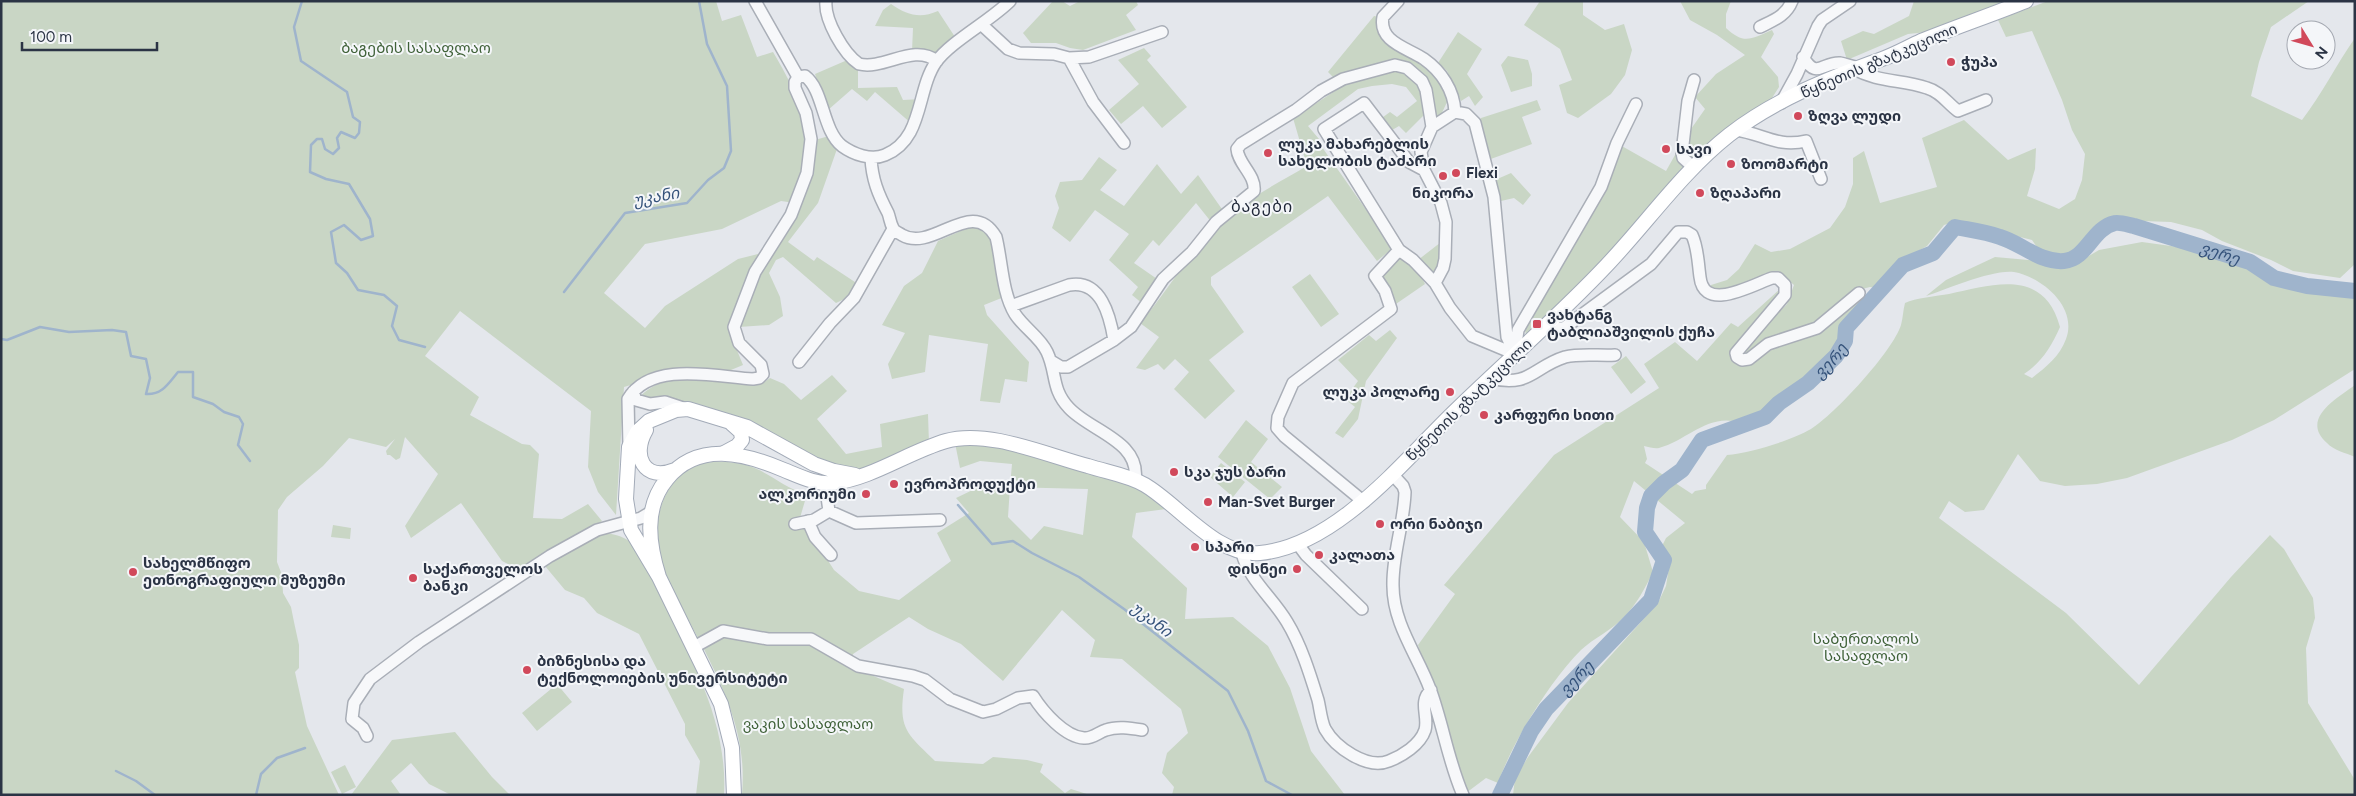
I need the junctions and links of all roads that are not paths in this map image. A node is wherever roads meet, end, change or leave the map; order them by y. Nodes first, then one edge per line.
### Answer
1 (755, 1) edge
2 (826, 1) edge
3 (1010, 1) edge
4 (1398, 1) edge
5 (1792, 1) edge
6 (1850, 1) edge
7 (2026, 1) edge
8 (982, 25) junction
9 (1760, 27) dead end
10 (1162, 32) dead end
11 (1804, 57) junction
12 (1069, 58) junction
13 (937, 61) junction
14 (1854, 68) junction
15 (798, 76) junction
16 (1694, 80) dead end
17 (1986, 100) dead end
18 (1781, 103) junction
19 (1636, 104) dead end
20 (1455, 112) junction
21 (1432, 127) junction
22 (1736, 130) junction
23 (1124, 142) dead end
24 (870, 158) junction
25 (1694, 167) junction
26 (1424, 170) junction
27 (1821, 179) dead end
28 (893, 229) junction
29 (1399, 250) junction
30 (1435, 283) junction
31 (1859, 293) dead end
32 (1011, 306) junction
33 (1548, 324) junction
34 (1114, 340) junction
35 (1515, 354) junction
36 (1615, 355) dead end
37 (1051, 361) junction
38 (799, 362) dead end
39 (1490, 378) junction
40 (634, 392) junction
41 (688, 409) junction
42 (658, 416) junction
43 (728, 422) junction
44 (629, 447) junction
45 (724, 452) junction
46 (675, 470) junction
47 (861, 475) junction
48 (1393, 475) junction
49 (1135, 480) junction
50 (825, 483) junction
51 (1364, 502) junction
52 (651, 512) junction
53 (829, 512) junction
54 (628, 520) junction
55 (940, 520) dead end
56 (808, 521) junction
57 (795, 524) dead end
58 (612, 525) junction
59 (634, 538) junction
60 (1297, 543) junction
61 (1242, 553) junction
62 (831, 555) dead end
63 (659, 578) junction
64 (1362, 609) dead end
65 (694, 647) junction
66 (1431, 690) junction
67 (1142, 730) dead end
68 (367, 736) dead end
69 (734, 795) edge
70 (1463, 795) edge

1 - 15 street
2 - 13 street
3 - 8 street
4 - 20 street
5 - 9 street
6 - 11 street
7 - 14 main road, წყნეთის გზატკეცილი
8 - 12 street
8 - 13 street
10 - 12 street
11 - 14 street
11 - 18 street
12 - 23 street
13 - 24 street
14 - 17 street
14 - 18 main road, წყნეთის გზატკეცილი
15 - 24 street
15 - 40 street
16 - 25 street
18 - 22 main road, წყნეთის გზატკეცილი
19 - 35 street
20 - 21 street
20 - 35 street
21 - 26 street
21 - 34 street
22 - 25 main road, წყნეთის გზატკეცილი
22 - 27 street
24 - 28 street
25 - 33 main road, წყნეთის გზატკეცილი
26 - 29 street
26 - 30 street
28 - 32 street
28 - 38 street
29 - 30 street
29 - 51 street
30 - 35 street
31 - 33 street
32 - 34 street
32 - 37 street
33 - 35 main road, წყნეთის გზატკეცილი
34 - 37 street
35 - 39 main road, წყნეთის გზატკეცილი
36 - 39 street
37 - 49 street
39 - 48 main road, წყნეთის გზატკეცილი
40 - 41 street
40 - 44 street
41 - 42 main road
41 - 43 main road
42 - 44 main road
42 - 46 main road
43 - 45 main road
43 - 47 main road
44 - 54 main road
45 - 46 main road
45 - 50 main road
46 - 52 main road
47 - 49 main road, წყნეთის გზატკეცილი
47 - 50 main road, წყნეთის გზატკეცილი
48 - 51 main road, წყნეთის გზატკეცილი
48 - 66 street
49 - 61 main road, წყნეთის გზატკეცილი
50 - 53 street
51 - 60 main road, წყნეთის გზატკეცილი
52 - 54 street
52 - 63 main road
53 - 55 street
53 - 56 street
54 - 58 street
54 - 59 main road
56 - 57 street
56 - 62 street
58 - 59 street
58 - 68 street
59 - 63 main road
60 - 61 main road, წყნეთის გზატკეცილი
60 - 64 street
61 - 66 street
63 - 65 main road
65 - 67 street
65 - 69 main road
66 - 70 street

